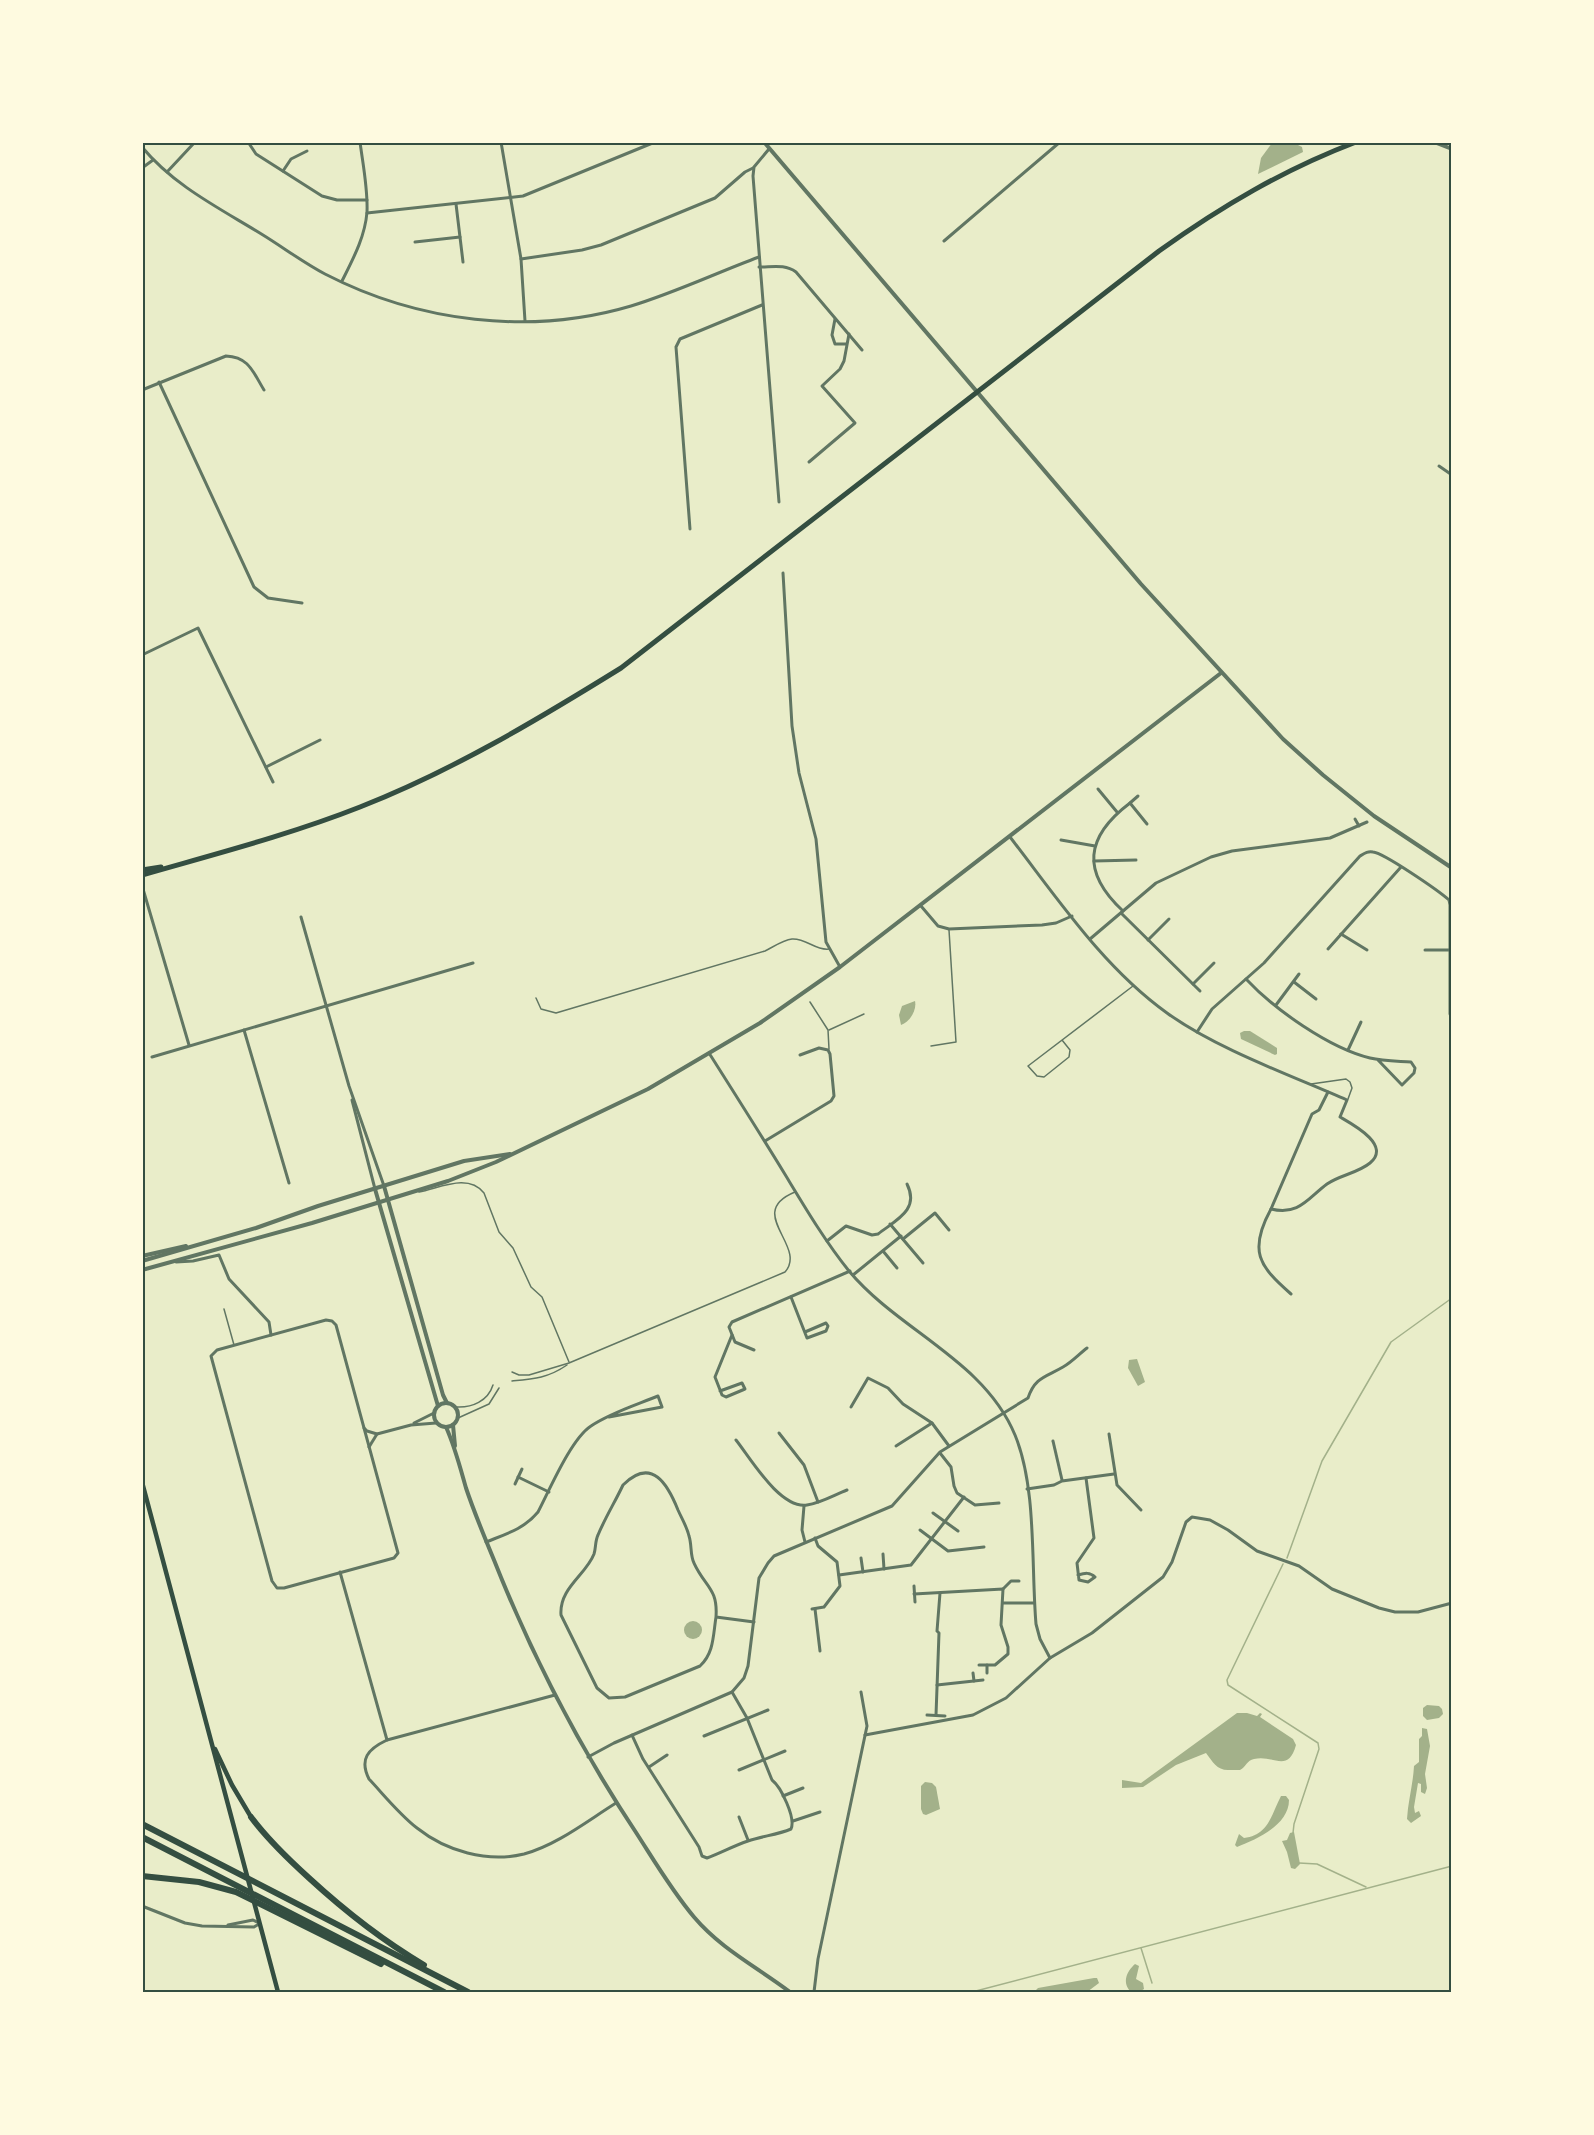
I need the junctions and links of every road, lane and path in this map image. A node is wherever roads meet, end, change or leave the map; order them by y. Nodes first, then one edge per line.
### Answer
1 (195, 142) edge
2 (248, 142) edge
3 (360, 142) edge
4 (501, 142) edge
5 (655, 142) edge
6 (764, 142) edge
7 (1060, 142) edge
8 (1356, 142) edge
9 (1434, 142) edge
10 (142, 147) edge
11 (1452, 148) edge
12 (769, 149) junction
13 (307, 151) dead end
14 (153, 160) junction
15 (754, 167) junction
16 (142, 168) edge
17 (283, 171) junction
18 (167, 172) junction
19 (511, 198) junction
20 (367, 200) junction
21 (456, 204) junction
22 (367, 213) junction
23 (460, 237) junction
24 (415, 242) dead end
25 (944, 242) dead end
26 (759, 257) junction
27 (521, 259) junction
28 (463, 262) dead end
29 (759, 267) junction
30 (342, 281) junction
31 (763, 305) junction
32 (835, 318) junction
33 (525, 321) junction
34 (849, 334) junction
35 (846, 344) junction
36 (862, 350) dead end
37 (159, 382) junction
38 (142, 390) edge
39 (264, 390) dead end
40 (978, 391) junction
41 (810, 462) dead end
42 (1439, 466) dead end
43 (1452, 475) edge
44 (779, 502) dead end
45 (690, 529) dead end
46 (783, 573) dead end
47 (302, 603) dead end
48 (142, 655) edge
49 (1221, 673) junction
50 (320, 740) dead end
51 (266, 767) junction
52 (273, 782) dead end
53 (1098, 789) dead end
54 (1138, 796) dead end
55 (1130, 803) junction
56 (1117, 812) junction
57 (1355, 819) dead end
58 (1367, 822) dead end
59 (1147, 824) dead end
60 (1359, 826) junction
61 (1010, 837) junction
62 (1061, 840) dead end
63 (1095, 846) junction
64 (201, 858) junction
65 (1136, 860) dead end
66 (1094, 861) junction
67 (1401, 867) junction
68 (1452, 868) edge
69 (142, 870) edge
70 (142, 875) edge
71 (142, 889) edge
72 (921, 906) junction
73 (1122, 912) junction
74 (1072, 916) junction
75 (301, 917) dead end
76 (1169, 919) dead end
77 (949, 929) junction
78 (1341, 934) junction
79 (1090, 939) junction
80 (1148, 940) junction
81 (829, 949) junction
82 (1328, 949) dead end
83 (1367, 950) dead end
84 (1425, 950) dead end
85 (1450, 950) edge
86 (472, 963) dead end
87 (1214, 963) dead end
88 (840, 967) junction
89 (1299, 974) dead end
90 (1246, 979) junction
91 (1294, 982) junction
92 (1193, 984) junction
93 (1132, 986) junction
94 (1200, 991) dead end
95 (536, 998) dead end
96 (1316, 999) dead end
97 (810, 1002) dead end
98 (1276, 1005) junction
99 (325, 1007) junction
100 (864, 1014) dead end
101 (1450, 1014) edge
102 (1361, 1022) dead end
103 (244, 1030) junction
104 (828, 1030) junction
105 (1197, 1032) junction
106 (1062, 1040) junction
107 (189, 1046) junction
108 (931, 1046) dead end
109 (828, 1050) junction
110 (1348, 1050) junction
111 (710, 1053) junction
112 (800, 1055) dead end
113 (152, 1056) dead end
114 (1378, 1060) junction
115 (1311, 1084) junction
116 (349, 1086) junction
117 (1328, 1092) junction
118 (1347, 1100) junction
119 (765, 1141) junction
120 (513, 1153) junction
121 (289, 1183) dead end
122 (907, 1184) dead end
123 (384, 1186) junction
124 (375, 1189) junction
125 (796, 1191) junction
126 (409, 1193) junction
127 (388, 1200) junction
128 (380, 1203) junction
129 (1271, 1209) junction
130 (890, 1224) junction
131 (949, 1230) dead end
132 (902, 1238) junction
133 (216, 1239) junction
134 (826, 1240) junction
135 (883, 1251) junction
136 (142, 1256) edge
137 (142, 1261) edge
138 (173, 1262) junction
139 (923, 1263) dead end
140 (897, 1268) dead end
141 (142, 1270) edge
142 (850, 1271) junction
143 (853, 1275) junction
144 (1291, 1294) dead end
145 (791, 1297) junction
146 (224, 1308) dead end
147 (805, 1332) junction
148 (271, 1335) junction
149 (732, 1335) junction
150 (234, 1346) junction
151 (1087, 1348) dead end
152 (754, 1350) dead end
153 (569, 1363) junction
154 (512, 1372) dead end
155 (512, 1381) dead end
156 (493, 1384) dead end
157 (499, 1388) dead end
158 (720, 1391) junction
159 (447, 1403) junction
160 (438, 1406) junction
161 (456, 1407) junction
162 (851, 1407) dead end
163 (434, 1413) junction
164 (1004, 1413) junction
165 (609, 1417) junction
166 (458, 1418) junction
167 (436, 1422) junction
168 (932, 1423) junction
169 (411, 1425) junction
170 (453, 1425) junction
171 (446, 1427) junction
172 (364, 1428) junction
173 (780, 1433) dead end
174 (377, 1434) junction
175 (1109, 1434) dead end
176 (736, 1440) dead end
177 (1053, 1441) dead end
178 (896, 1446) dead end
179 (949, 1446) junction
180 (369, 1447) junction
181 (455, 1450) junction
182 (940, 1452) junction
183 (522, 1469) dead end
184 (1114, 1474) junction
185 (518, 1477) junction
186 (1086, 1478) junction
187 (1062, 1480) junction
188 (142, 1482) edge
189 (515, 1484) dead end
190 (1027, 1489) junction
191 (847, 1490) dead end
192 (549, 1492) junction
193 (964, 1497) junction
194 (818, 1502) junction
195 (999, 1503) dead end
196 (804, 1506) junction
197 (1141, 1510) dead end
198 (933, 1513) dead end
199 (945, 1522) junction
200 (920, 1530) dead end
201 (958, 1531) dead end
202 (815, 1538) junction
203 (931, 1539) junction
204 (486, 1542) junction
205 (805, 1542) junction
206 (984, 1547) dead end
207 (883, 1554) dead end
208 (861, 1558) dead end
209 (884, 1569) junction
210 (340, 1572) junction
211 (863, 1572) junction
212 (839, 1575) junction
213 (1078, 1575) junction
214 (1019, 1581) dead end
215 (914, 1586) dead end
216 (1003, 1589) junction
217 (940, 1593) junction
218 (914, 1594) junction
219 (915, 1602) dead end
220 (1002, 1603) junction
221 (1034, 1603) junction
222 (1452, 1603) edge
223 (716, 1617) junction
224 (754, 1622) junction
225 (820, 1651) dead end
226 (1050, 1658) junction
227 (979, 1665) dead end
228 (987, 1665) junction
229 (973, 1672) dead end
230 (987, 1673) dead end
231 (982, 1680) dead end
232 (974, 1681) junction
233 (937, 1685) junction
234 (732, 1692) junction
235 (861, 1692) dead end
236 (555, 1695) junction
237 (768, 1710) dead end
238 (927, 1715) dead end
239 (936, 1715) junction
240 (945, 1716) dead end
241 (747, 1718) junction
242 (209, 1735) junction
243 (632, 1735) junction
244 (865, 1735) junction
245 (704, 1736) dead end
246 (387, 1740) junction
247 (785, 1751) dead end
248 (667, 1755) dead end
249 (588, 1757) junction
250 (764, 1759) junction
251 (649, 1767) junction
252 (739, 1770) dead end
253 (803, 1788) dead end
254 (783, 1796) junction
255 (616, 1803) junction
256 (820, 1812) dead end
257 (251, 1817) joint
258 (739, 1817) dead end
259 (793, 1821) junction
260 (142, 1824) edge
261 (142, 1837) edge
262 (748, 1841) junction
263 (142, 1876) edge
264 (142, 1906) edge
265 (260, 1922) junction
266 (278, 1992) edge
267 (444, 1992) edge
268 (469, 1992) edge
269 (790, 1992) edge
270 (814, 1992) edge

1 - 18 street
2 - 17 street
3 - 20 street
4 - 19 street
5 - 19 street
6 - 12 street
7 - 25 street
8 - 40 highway
9 - 11 street
10 - 14 street
12 - 15 street
12 - 40 street
13 - 17 street
14 - 16 street
14 - 18 street
15 - 26 street
15 - 27 street
17 - 20 street
18 - 30 street
19 - 21 street
19 - 27 street
20 - 22 street
21 - 22 street
21 - 23 street
22 - 30 street
23 - 24 street
23 - 28 street
26 - 29 street
26 - 33 street
27 - 33 street
29 - 31 street
29 - 32 street
30 - 33 street
31 - 44 street
31 - 45 street
32 - 34 street
32 - 35 street
34 - 35 street
34 - 36 street
35 - 41 street
37 - 38 street
37 - 39 street
37 - 47 street
40 - 49 street
40 - 64 highway
42 - 43 street
46 - 81 street
48 - 51 street
49 - 61 street
49 - 68 street
50 - 51 street
51 - 52 street
53 - 56 street
54 - 55 street
55 - 56 street
55 - 59 street
56 - 63 street
57 - 60 street
58 - 60 street
60 - 73 street
61 - 72 street
61 - 74 street
62 - 63 street
63 - 66 street
64 - 69 highway
64 - 70 highway
65 - 66 street
66 - 73 street
67 - 78 street
67 - 85 street
67 - 90 street
71 - 107 street
72 - 77 street
72 - 88 street
73 - 79 street
73 - 80 street
74 - 77 street
74 - 79 street
75 - 99 street
76 - 80 street
77 - 108 lane
78 - 82 street
78 - 83 street
79 - 93 street
80 - 92 street
81 - 88 street
81 - 95 lane
84 - 85 street
85 - 101 street
86 - 99 street
87 - 92 street
88 - 111 street
89 - 91 street
90 - 98 street
90 - 105 street
91 - 96 street
91 - 98 street
92 - 94 street
93 - 105 street
93 - 106 lane
97 - 104 lane
98 - 110 street
99 - 103 street
99 - 116 street
100 - 104 lane
102 - 110 street
103 - 107 street
103 - 121 street
104 - 109 lane
105 - 115 street
106 - 106 lane
107 - 113 street
109 - 112 street
109 - 119 street
110 - 114 street
111 - 119 street
111 - 120 street
114 - 114 street
115 - 117 street
115 - 118 lane
116 - 123 street
116 - 124 street
117 - 118 street
117 - 129 street
118 - 129 street
119 - 125 street
120 - 123 street
120 - 126 street
122 - 130 street
123 - 124 street
123 - 127 street
124 - 128 street
124 - 133 street
125 - 134 street
125 - 153 lane
126 - 127 street
126 - 153 lane
127 - 128 street
127 - 159 street
128 - 138 street
128 - 160 street
129 - 144 street
130 - 132 street
130 - 134 street
131 - 132 street
132 - 135 street
132 - 139 street
133 - 136 street
133 - 137 street
134 - 142 street
135 - 140 street
135 - 143 street
138 - 141 street
138 - 148 street
142 - 143 street
142 - 145 street
143 - 164 street
145 - 147 street
145 - 149 street
146 - 150 lane
147 - 147 street
148 - 150 street
148 - 172 street
149 - 152 street
149 - 158 street
150 - 210 street
151 - 164 street
153 - 154 lane
153 - 155 lane
156 - 161 lane
157 - 166 lane
158 - 158 street
159 - 160 street
159 - 161 street
160 - 163 street
161 - 166 street
162 - 168 street
163 - 167 street
163 - 169 street
164 - 179 street
164 - 190 street
165 - 165 street
165 - 192 street
166 - 170 street
167 - 169 street
167 - 171 street
168 - 178 street
168 - 179 street
169 - 174 street
170 - 171 street
170 - 181 street
171 - 181 street
172 - 174 street
172 - 180 street
173 - 194 street
174 - 180 street
175 - 184 street
176 - 196 street
177 - 187 street
179 - 182 street
180 - 210 street
181 - 204 street
182 - 193 street
182 - 202 street
183 - 185 street
184 - 186 street
184 - 197 street
185 - 189 street
185 - 192 street
186 - 187 street
186 - 213 street
187 - 190 street
188 - 242 main road
190 - 221 street
191 - 194 street
192 - 204 street
193 - 195 street
193 - 199 street
194 - 196 street
196 - 205 street
198 - 199 street
199 - 201 street
199 - 203 street
200 - 203 street
202 - 205 street
202 - 212 street
203 - 206 street
203 - 209 street
204 - 236 street
205 - 224 street
207 - 209 street
208 - 211 street
209 - 211 street
210 - 246 street
211 - 212 street
212 - 225 street
213 - 213 street
214 - 216 street
215 - 218 street
216 - 217 street
216 - 220 street
217 - 218 street
217 - 233 street
218 - 219 street
220 - 221 street
220 - 228 street
221 - 226 street
222 - 226 street
223 - 223 street
223 - 224 street
224 - 234 street
226 - 244 street
227 - 228 street
228 - 230 street
229 - 232 street
231 - 232 street
232 - 233 street
233 - 239 street
234 - 241 street
234 - 243 street
235 - 244 street
236 - 246 street
236 - 249 street
237 - 241 street
238 - 239 street
239 - 240 street
241 - 245 street
241 - 250 street
242 - 257 main road
242 - 265 main road
243 - 249 street
243 - 251 street
244 - 270 street
246 - 255 street
247 - 250 street
248 - 251 street
249 - 255 street
250 - 252 street
250 - 254 street
251 - 262 street
253 - 254 street
254 - 259 street
255 - 269 street
256 - 259 street
257 - 268 highway
258 - 262 street
259 - 262 street
260 - 268 highway
261 - 267 highway
263 - 267 highway
264 - 265 street
265 - 266 main road

